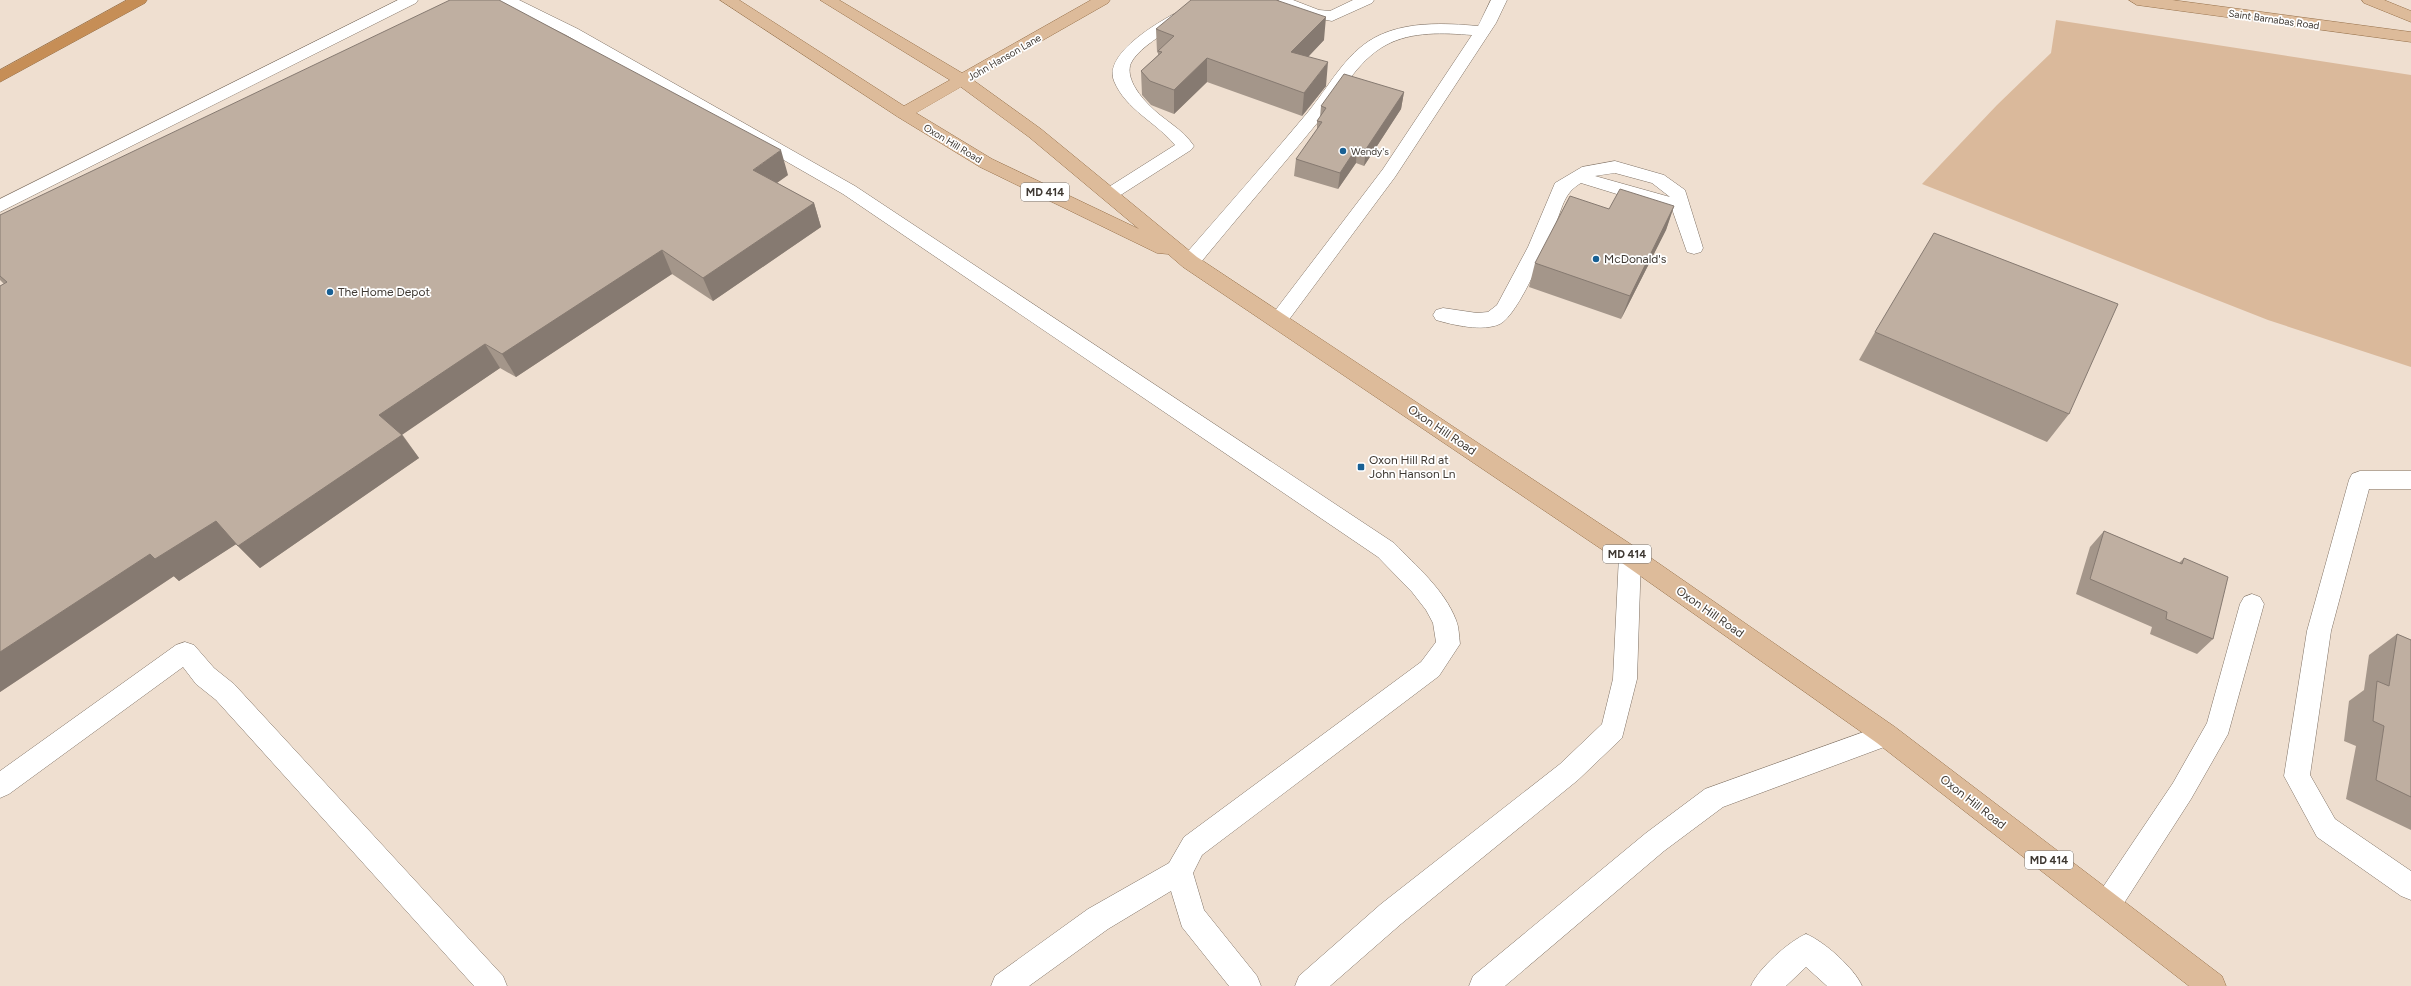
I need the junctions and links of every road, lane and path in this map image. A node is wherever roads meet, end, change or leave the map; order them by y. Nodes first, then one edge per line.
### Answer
1 (139, 0) edge
2 (410, 0) edge
3 (507, 0) edge
4 (728, 0) edge
5 (828, 0) edge
6 (1102, 0) edge
7 (1217, 0) edge
8 (1279, 0) edge
9 (1366, 0) edge
10 (1499, 0) edge
11 (2137, 0) edge
12 (2370, 0) edge
13 (2411, 17) edge
14 (1482, 31) junction
15 (2411, 37) edge
16 (0, 77) edge
17 (963, 81) junction
18 (904, 113) junction
19 (1110, 194) junction
20 (0, 206) edge
21 (1694, 248) dead end
22 (1190, 262) junction
23 (1443, 315) dead end
24 (1278, 320) junction
25 (2411, 480) edge
26 (1630, 556) junction
27 (2252, 604) dead end
28 (1886, 735) junction
29 (0, 786) edge
30 (1179, 872) junction
31 (2411, 886) edge
32 (2107, 905) junction
33 (493, 986) edge
34 (1005, 986) edge
35 (1248, 986) edge
36 (1309, 986) edge
37 (1483, 986) edge
38 (1765, 986) edge
39 (1848, 986) edge
40 (2212, 986) edge

1 - 16 highway
2 - 20 lane
3 - 30 lane
4 - 18 main road, Oxon Hill Road / MD 414
5 - 17 main road, Oxon Hill Road / MD 414
6 - 17 main road, John Hanson Lane
7 - 19 lane
8 - 9 lane
10 - 14 lane
11 - 15 main road, Saint Barnabas Road
12 - 13 main road
14 - 22 lane
14 - 24 lane
17 - 18 main road, John Hanson Lane
17 - 19 main road, Oxon Hill Road / MD 414
18 - 22 main road, Oxon Hill Road / MD 414
19 - 22 main road, Oxon Hill Road / MD 414
21 - 23 lane
22 - 24 main road, Oxon Hill Road / MD 414
24 - 26 main road, Oxon Hill Road / MD 414
25 - 31 lane
26 - 28 main road, Oxon Hill Road / MD 414
26 - 36 lane
27 - 32 lane
28 - 32 main road, Oxon Hill Road / MD 414
28 - 37 lane
29 - 33 lane
30 - 34 lane
30 - 35 lane
32 - 40 main road, Oxon Hill Road / MD 414
38 - 39 lane

